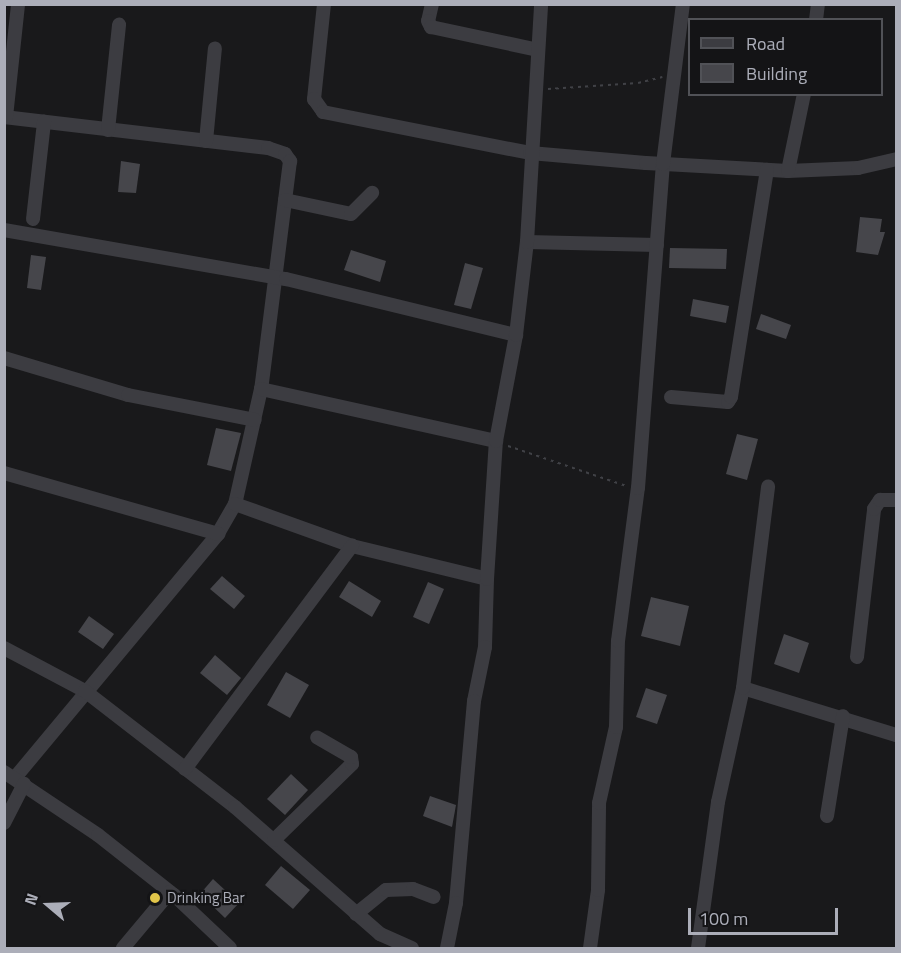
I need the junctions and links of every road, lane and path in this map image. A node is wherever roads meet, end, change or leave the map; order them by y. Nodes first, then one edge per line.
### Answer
1 (18, 4) edge
2 (324, 4) edge
3 (432, 4) edge
4 (541, 4) edge
5 (683, 4) edge
6 (119, 25) dead end
7 (215, 48) dead end
8 (538, 50) junction
9 (676, 69) junction
10 (536, 90) junction
11 (804, 96) edge
12 (5, 117) edge
13 (44, 122) junction
14 (108, 130) junction
15 (206, 141) junction
16 (530, 153) junction
17 (897, 159) edge
18 (663, 164) junction
19 (767, 170) junction
20 (788, 171) junction
21 (372, 193) dead end
22 (285, 200) junction
23 (33, 219) dead end
24 (4, 230) edge
25 (527, 242) junction
26 (657, 245) junction
27 (276, 277) junction
28 (516, 335) junction
29 (4, 358) edge
30 (261, 389) junction
31 (671, 397) dead end
32 (255, 420) junction
33 (496, 441) junction
34 (4, 473) edge
35 (768, 487) dead end
36 (638, 488) junction
37 (897, 500) edge
38 (235, 504) junction
39 (218, 534) junction
40 (352, 546) junction
41 (487, 579) junction
42 (4, 648) edge
43 (857, 657) dead end
44 (743, 688) junction
45 (85, 691) junction
46 (843, 716) junction
47 (897, 735) edge
48 (317, 737) dead end
49 (185, 769) junction
50 (14, 778) edge
51 (827, 816) dead end
52 (4, 823) edge
53 (274, 840) junction
54 (170, 892) junction
55 (434, 897) dead end
56 (356, 914) junction
57 (123, 948) edge
58 (230, 948) edge
59 (412, 948) edge
60 (447, 948) edge
61 (590, 948) edge
62 (698, 948) edge

1 - 12 street
2 - 16 street
3 - 8 street
4 - 8 street
5 - 9 street
6 - 14 street
7 - 15 street
8 - 10 street
9 - 10 path
9 - 18 street
10 - 16 street
11 - 20 street
12 - 13 street
13 - 14 street
13 - 23 street
14 - 15 street
15 - 22 street
16 - 18 street
16 - 25 street
17 - 20 street
18 - 19 street
18 - 26 street
19 - 20 street
19 - 31 street
21 - 22 street
22 - 27 street
24 - 27 street
25 - 26 street
25 - 28 street
26 - 36 street
27 - 28 street
27 - 30 street
28 - 33 street
29 - 32 street
30 - 32 street
30 - 33 street
32 - 38 street
33 - 36 path
33 - 41 street
34 - 39 street
35 - 44 street
36 - 61 street
37 - 43 street
38 - 39 street
38 - 40 street
39 - 45 street
40 - 41 street
40 - 49 street
41 - 60 street
42 - 45 street
44 - 46 street
44 - 62 street
45 - 49 street
45 - 50 street
46 - 47 street
46 - 51 street
48 - 53 street
49 - 53 street
50 - 52 street
50 - 54 street
53 - 56 street
54 - 57 street
54 - 58 street
55 - 56 street
56 - 59 street

